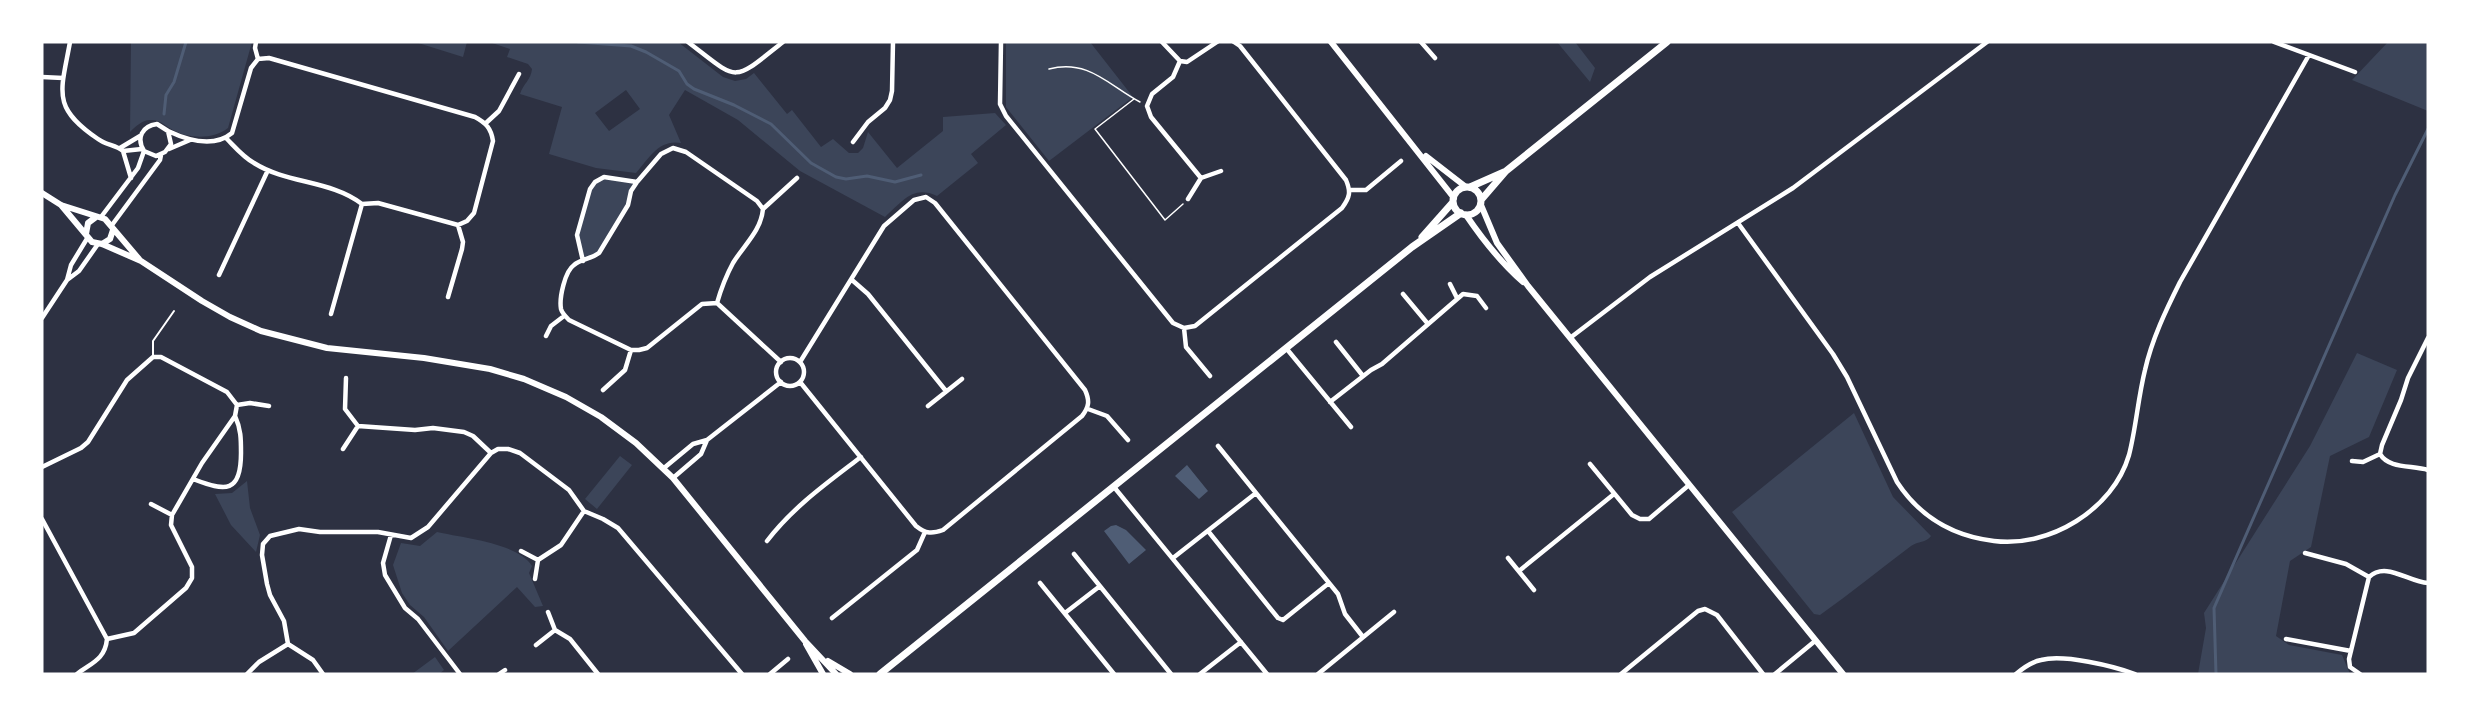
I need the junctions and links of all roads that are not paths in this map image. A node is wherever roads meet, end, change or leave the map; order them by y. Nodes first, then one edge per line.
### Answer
1 (70, 42) edge
2 (256, 42) edge
3 (688, 42) edge
4 (783, 42) edge
5 (893, 42) edge
6 (1001, 42) edge
7 (1162, 42) edge
8 (1217, 42) edge
9 (1233, 42) edge
10 (1331, 42) edge
11 (1421, 42) edge
12 (1667, 42) edge
13 (1987, 42) edge
14 (2274, 42) edge
15 (2309, 55) junction
16 (1435, 58) dead end
17 (258, 59) junction
18 (1180, 61) junction
19 (2355, 72) dead end
20 (519, 74) dead end
21 (42, 77) edge
22 (63, 78) junction
23 (486, 123) junction
24 (168, 131) junction
25 (140, 136) junction
26 (226, 138) junction
27 (190, 140) junction
28 (853, 141) dead end
29 (169, 149) junction
30 (121, 150) junction
31 (143, 150) junction
32 (1418, 150) junction
33 (161, 155) junction
34 (1401, 161) dead end
35 (268, 170) junction
36 (1221, 171) dead end
37 (1506, 171) junction
38 (130, 178) junction
39 (797, 178) dead end
40 (1202, 178) junction
41 (637, 182) junction
42 (1468, 187) junction
43 (1350, 190) junction
44 (42, 193) edge
45 (1188, 199) road end
46 (1454, 200) junction
47 (1481, 202) junction
48 (362, 204) junction
49 (61, 206) junction
50 (763, 209) junction
51 (1464, 214) junction
52 (99, 217) junction
53 (1738, 223) junction
54 (458, 225) junction
55 (112, 227) junction
56 (87, 236) junction
57 (100, 244) junction
58 (1412, 247) junction
59 (141, 261) junction
60 (583, 261) junction
61 (219, 275) dead end
62 (67, 280) junction
63 (852, 280) junction
64 (1450, 284) dead end
65 (1528, 286) junction
66 (1403, 294) dead end
67 (448, 297) dead end
68 (1457, 298) junction
69 (717, 303) junction
70 (1486, 308) dead end
71 (174, 311) dead end
72 (331, 314) dead end
73 (564, 316) junction
74 (42, 318) edge
75 (1428, 324) junction
76 (1184, 328) junction
77 (546, 336) dead end
78 (1570, 338) junction
79 (2428, 338) edge
80 (1336, 342) dead end
81 (1286, 348) junction
82 (631, 350) junction
83 (153, 357) junction
84 (781, 362) junction
85 (800, 362) junction
86 (1210, 376) dead end
87 (1363, 376) junction
88 (345, 378) dead end
89 (962, 379) dead end
90 (781, 382) junction
91 (800, 382) junction
92 (603, 390) dead end
93 (946, 392) junction
94 (1330, 402) junction
95 (237, 405) junction
96 (269, 406) dead end
97 (928, 406) dead end
98 (1088, 409) junction
99 (235, 416) junction
100 (358, 426) junction
101 (1351, 428) dead end
102 (707, 440) junction
103 (1128, 440) dead end
104 (1218, 446) dead end
105 (343, 449) dead end
106 (491, 453) junction
107 (2380, 454) junction
108 (861, 457) junction
109 (2352, 461) dead end
110 (1590, 464) dead end
111 (42, 467) edge
112 (664, 468) junction
113 (2428, 470) edge
114 (673, 478) junction
115 (193, 479) junction
116 (1689, 485) junction
117 (1114, 487) junction
118 (1256, 492) junction
119 (1614, 494) junction
120 (151, 504) dead end
121 (584, 511) junction
122 (172, 515) junction
123 (42, 519) edge
124 (1208, 531) junction
125 (924, 532) junction
126 (391, 535) junction
127 (767, 541) dead end
128 (521, 551) dead end
129 (1074, 554) dead end
130 (2305, 554) dead end
131 (1173, 558) junction
132 (1508, 558) dead end
133 (538, 560) junction
134 (1519, 571) junction
135 (2369, 577) junction
136 (535, 579) dead end
137 (1041, 583) dead end
138 (1329, 583) junction
139 (2428, 583) edge
140 (1100, 585) junction
141 (1534, 590) dead end
142 (548, 612) dead end
143 (1394, 612) dead end
144 (1065, 613) junction
145 (832, 618) dead end
146 (555, 630) junction
147 (1364, 637) junction
148 (107, 639) junction
149 (2286, 639) dead end
150 (1815, 640) junction
151 (805, 641) junction
152 (1240, 642) junction
153 (288, 644) junction
154 (536, 645) dead end
155 (2351, 651) junction
156 (788, 658) dead end
157 (823, 658) junction
158 (505, 670) dead end
159 (77, 674) edge
160 (247, 674) edge
161 (323, 674) edge
162 (460, 674) edge
163 (500, 674) edge
164 (598, 674) edge
165 (742, 674) edge
166 (770, 674) edge
167 (823, 674) edge
168 (836, 674) edge
169 (850, 674) edge
170 (880, 674) edge
171 (1114, 674) edge
172 (1171, 674) edge
173 (1200, 674) edge
174 (1267, 674) edge
175 (1318, 674) edge
176 (1621, 674) edge
177 (1763, 674) edge
178 (1775, 674) edge
179 (1843, 674) edge
180 (2016, 674) edge
181 (2135, 674) edge
182 (2359, 674) edge

1 - 22 street
2 - 17 street
3 - 4 street
5 - 28 street
6 - 76 street
7 - 18 street
8 - 18 street
9 - 43 street
10 - 32 street
11 - 16 street
12 - 37 main road
13 - 53 street
14 - 15 street
15 - 19 street
15 - 53 street
17 - 23 street
17 - 26 street
18 - 40 street
20 - 23 street
21 - 22 street
22 - 30 street
23 - 54 street
24 - 25 street
24 - 27 street
24 - 29 street
25 - 30 street
25 - 31 street
26 - 27 street
26 - 35 street
27 - 29 street
29 - 33 street
30 - 31 street
30 - 38 street
31 - 33 street
31 - 38 street
32 - 42 street
32 - 46 street
33 - 55 street
34 - 43 street
35 - 48 street
35 - 61 street
36 - 40 street
37 - 42 main road
37 - 47 main road
38 - 52 street
39 - 50 street
40 - 45 street
41 - 50 street
41 - 60 street
41 - 60 street
42 - 46 main road
42 - 47 main road
43 - 76 street
44 - 49 street
46 - 51 main road
46 - 58 main road
47 - 51 main road
47 - 65 street
48 - 54 street
48 - 72 street
49 - 52 street
49 - 56 street
50 - 69 street
51 - 58 main road
51 - 65 street
52 - 55 street
52 - 56 street
53 - 78 street
54 - 67 street
55 - 57 street
55 - 59 street
56 - 57 street
56 - 62 street
57 - 59 street
57 - 62 street
58 - 81 main road
59 - 112 street
60 - 73 street
62 - 74 street
63 - 85 street
63 - 93 street
63 - 98 street
64 - 68 street
65 - 78 street
66 - 75 street
68 - 70 street
68 - 75 street
69 - 82 street
69 - 84 street
71 - 83 lane
73 - 77 street
73 - 82 street
75 - 87 street
76 - 86 street
78 - 116 street
79 - 107 street
80 - 87 street
81 - 94 street
81 - 117 main road
82 - 92 street
83 - 95 street
83 - 111 street
84 - 85 street
84 - 90 street
85 - 91 street
87 - 94 street
88 - 100 street
89 - 93 street
90 - 91 street
90 - 102 street
91 - 108 street
93 - 97 street
94 - 101 street
95 - 96 street
95 - 99 street
98 - 103 street
98 - 125 street
99 - 115 street
99 - 115 street
100 - 105 street
100 - 106 street
102 - 112 street
102 - 114 street
104 - 118 street
106 - 121 street
106 - 126 street
107 - 109 street
107 - 113 street
108 - 125 street
108 - 127 street
110 - 119 street
112 - 114 street
114 - 151 street
115 - 122 street
116 - 119 street
116 - 150 street
117 - 131 street
117 - 170 main road
118 - 124 street
118 - 138 street
119 - 134 street
120 - 122 street
121 - 133 street
121 - 165 street
122 - 148 street
123 - 148 street
124 - 131 street
124 - 138 street
125 - 145 street
126 - 153 street
126 - 162 street
128 - 133 street
129 - 140 street
130 - 135 street
131 - 152 street
132 - 134 street
133 - 136 street
134 - 141 street
135 - 139 street
135 - 155 street
137 - 144 street
138 - 147 street
140 - 144 street
140 - 172 street
142 - 146 street
143 - 147 street
144 - 171 street
146 - 154 street
146 - 164 street
147 - 175 street
148 - 159 street
149 - 155 street
150 - 178 street
150 - 179 street
151 - 157 street
151 - 167 street
152 - 173 street
152 - 174 street
153 - 160 street
153 - 161 street
155 - 182 street
156 - 166 street
157 - 168 street
157 - 169 street
158 - 163 street
176 - 177 street
180 - 181 street

